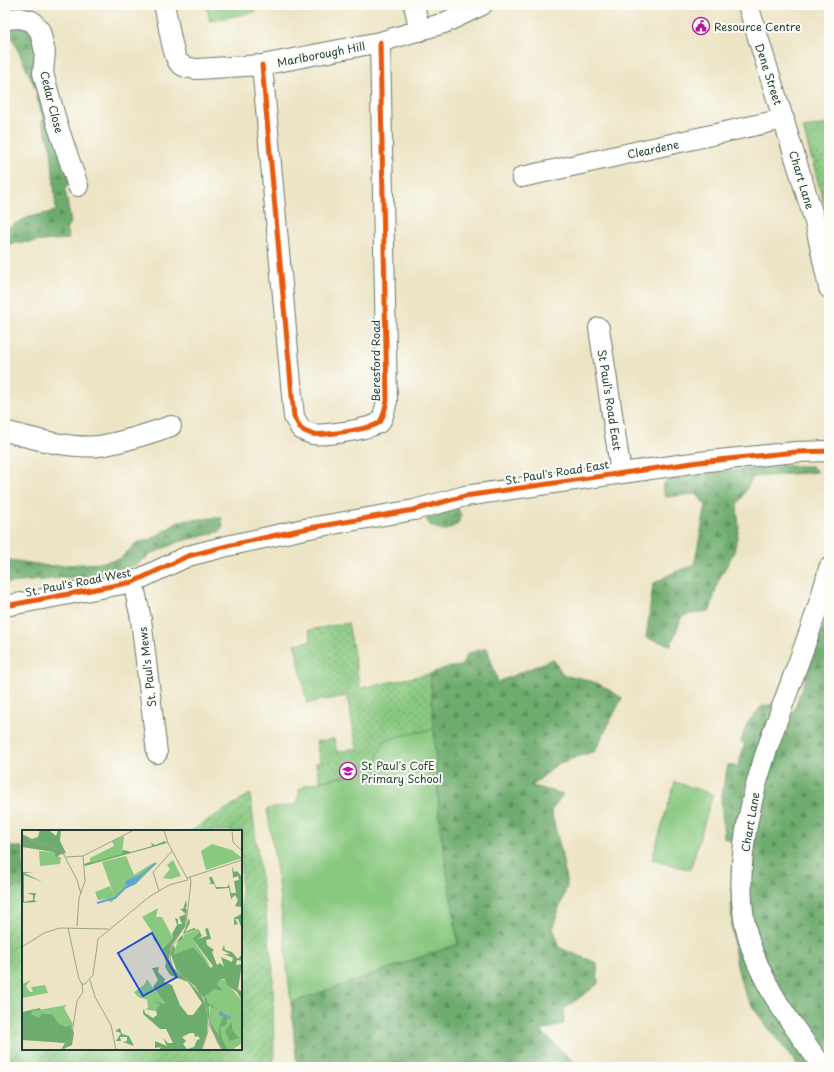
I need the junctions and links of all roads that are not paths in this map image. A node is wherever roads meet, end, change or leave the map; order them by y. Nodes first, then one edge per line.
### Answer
1 (8, 5) edge
2 (164, 5) edge
3 (414, 5) edge
4 (482, 5) edge
5 (748, 5) edge
6 (5, 19) edge
7 (420, 31) junction
8 (380, 42) junction
9 (262, 65) junction
10 (784, 119) junction
11 (522, 177) dead end
12 (78, 186) dead end
13 (829, 288) edge
14 (599, 328) dead end
15 (171, 426) dead end
16 (5, 431) edge
17 (829, 451) edge
18 (621, 473) junction
19 (290, 532) joint
20 (829, 568) edge
21 (133, 582) junction
22 (5, 606) edge
23 (157, 753) dead end
24 (823, 1067) edge

1 - 6 street
2 - 9 street, Marlborough Hill
3 - 7 street
4 - 7 street, Marlborough Hill
5 - 10 street, Dene Street
6 - 12 street, Cedar Close
7 - 8 street, Marlborough Hill
8 - 9 street, Marlborough Hill
8 - 9 street, Beresford Road
10 - 11 street, Cleardene
10 - 13 street, Chart Lane
14 - 18 street, St Paul's Road East
15 - 16 street
17 - 18 street, St. Paul's Road East
18 - 19 street, St. Paul's Road East
19 - 21 street, St. Paul's Road West
20 - 24 street, Chart Lane
21 - 22 street, St. Paul's Road West
21 - 23 street, St. Paul's Mews

